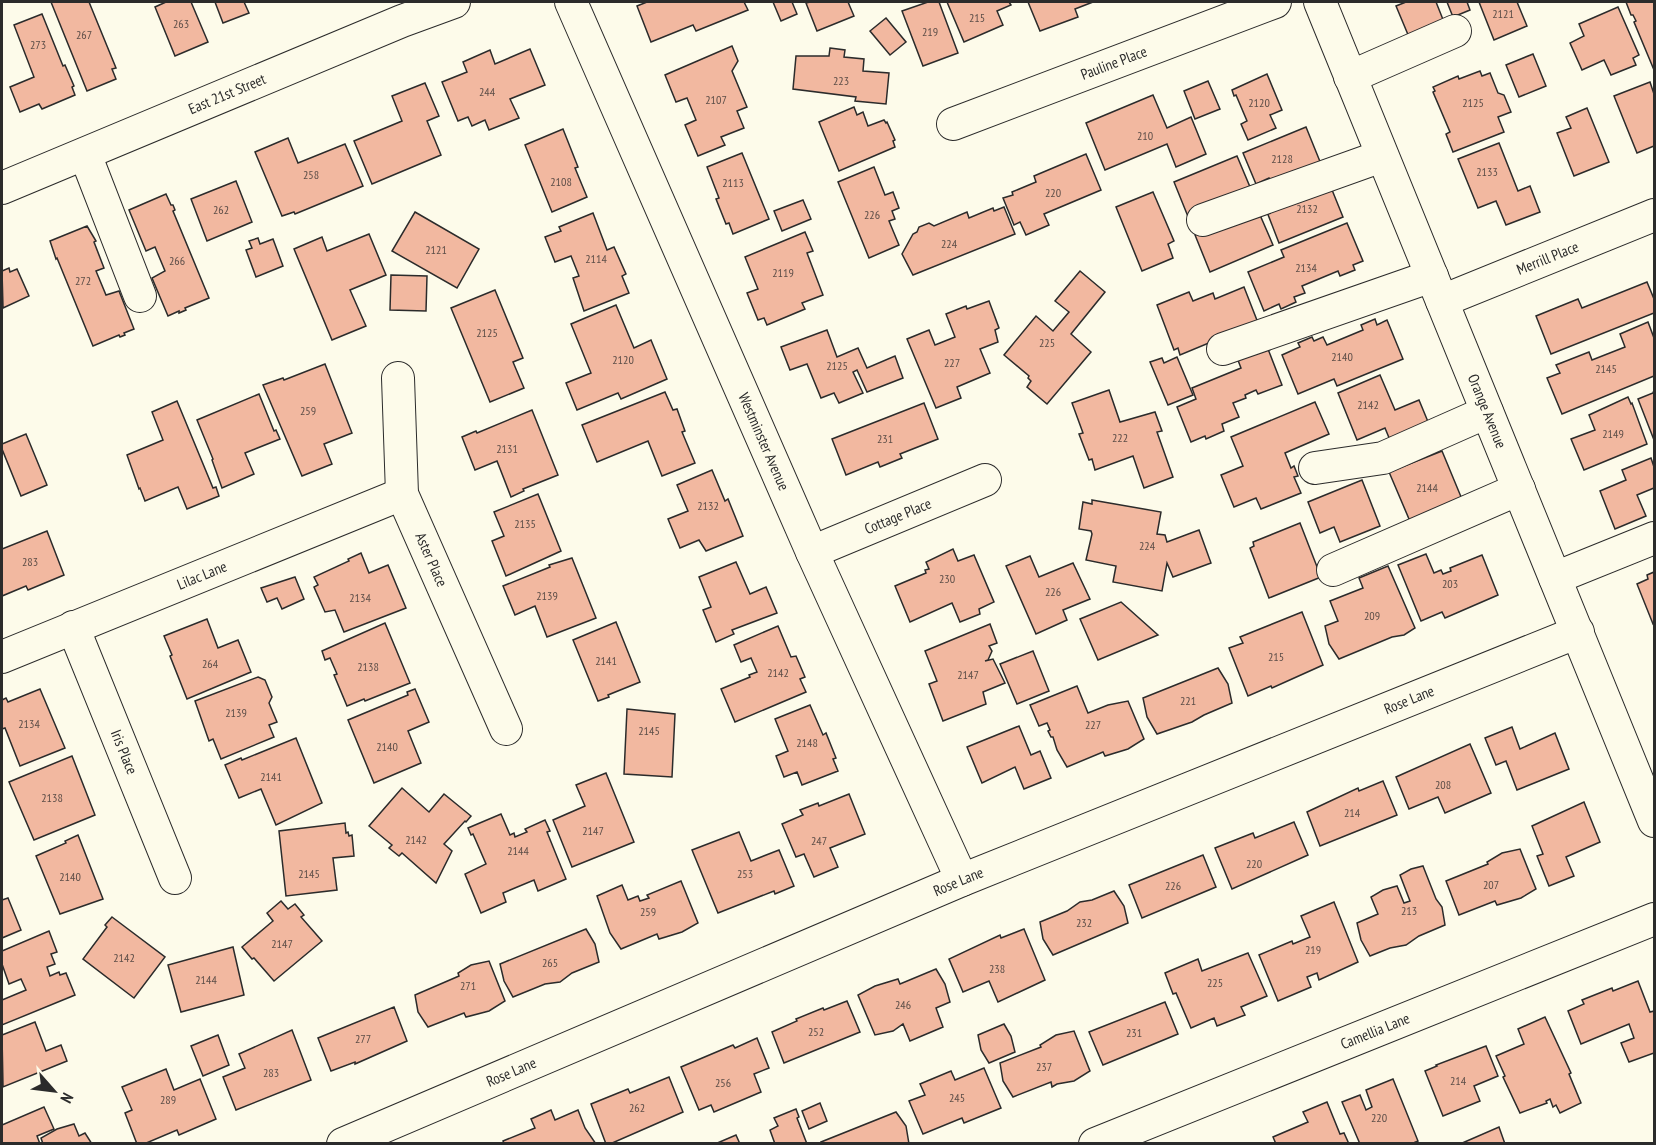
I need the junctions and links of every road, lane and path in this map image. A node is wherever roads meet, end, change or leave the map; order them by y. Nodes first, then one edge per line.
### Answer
1 (454, 2) edge
2 (571, 2) edge
3 (1275, 2) edge
4 (1320, 2) edge
5 (398, 11) edge
6 (1455, 31) dead end
7 (1350, 77) junction
8 (953, 124) dead end
9 (85, 154) junction
10 (1382, 156) junction
11 (2, 188) edge
12 (1654, 215) edge
13 (1203, 219) dead end
14 (1437, 289) junction
15 (140, 296) dead end
16 (1223, 349) dead end
17 (398, 378) dead end
18 (1487, 412) junction
19 (1315, 468) dead end
20 (985, 480) dead end
21 (1519, 489) junction
22 (402, 494) junction
23 (1654, 538) edge
24 (812, 552) junction
25 (1333, 570) dead end
26 (1556, 578) junction
27 (73, 627) junction
28 (1578, 632) junction
29 (2, 657) edge
30 (506, 729) dead end
31 (1642, 753) edge
32 (1654, 821) edge
33 (176, 878) dead end
34 (962, 880) junction
35 (1654, 919) edge
36 (343, 1143) edge
37 (1095, 1143) edge

1 - 5 street, East 21st Street
2 - 24 street, Westminster Avenue
3 - 8 street, Pauline Place
4 - 7 street, Orange Avenue
5 - 9 street, East 21st Street
6 - 7 street
7 - 10 street, Orange Avenue
9 - 11 street, East 21st Street
9 - 15 street
10 - 13 street
10 - 14 street, Orange Avenue
12 - 14 street, Merrill Place
14 - 16 street, Merrill Place
14 - 18 street, Orange Avenue
17 - 22 street, Aster Place
18 - 19 street
18 - 21 street, Orange Avenue
20 - 24 street, Cottage Place
21 - 25 street
21 - 26 street, Orange Avenue
22 - 27 street, Lilac Lane
22 - 30 street, Aster Place
23 - 26 street
24 - 34 street, Westminster Avenue
26 - 28 street, Orange Avenue
27 - 29 street, Lilac Lane
27 - 33 street, Iris Place
28 - 31 street, Orange Avenue
28 - 34 street, Rose Lane
31 - 32 street, Orange Avenue
34 - 36 street, Rose Lane
35 - 37 street, Camellia Lane

